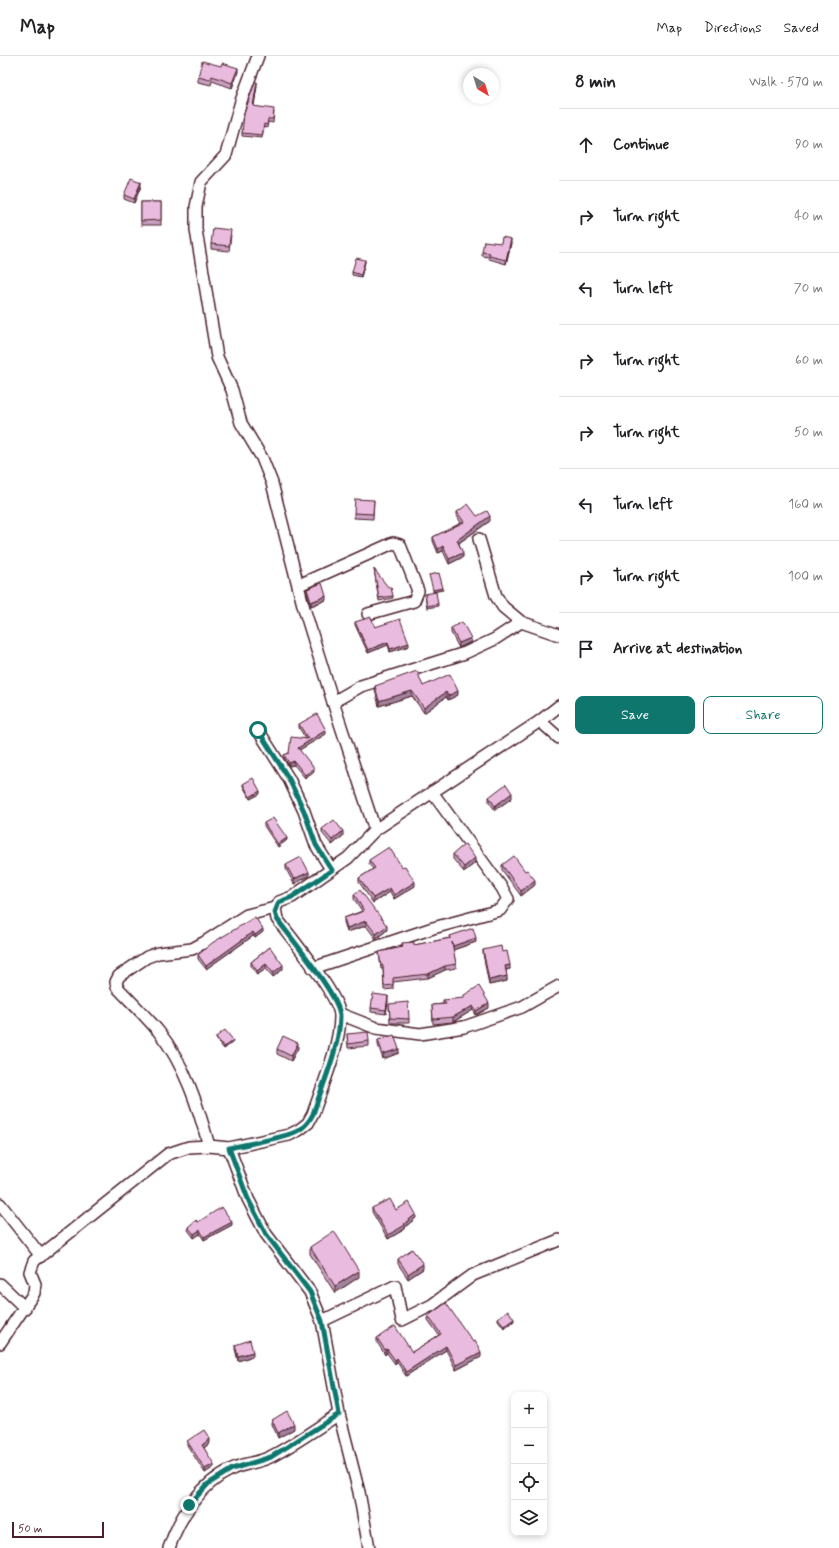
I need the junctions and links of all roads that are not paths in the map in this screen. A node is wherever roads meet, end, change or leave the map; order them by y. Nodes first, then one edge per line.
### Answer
1 (258, 56) edge
2 (479, 540) dead end
3 (299, 585) junction
4 (368, 614) dead end
5 (521, 622) junction
6 (559, 635) edge
7 (333, 702) junction
8 (559, 706) edge
9 (540, 721) junction
10 (258, 730) dead end
11 (559, 738) edge
12 (432, 792) junction
13 (375, 830) junction
14 (332, 870) junction
15 (275, 908) junction
16 (313, 968) junction
17 (559, 986) edge
18 (340, 1014) junction
19 (210, 1146) junction
20 (229, 1148) junction
21 (0, 1204) edge
22 (559, 1240) edge
23 (41, 1256) junction
24 (0, 1284) edge
25 (25, 1308) junction
26 (322, 1321) junction
27 (0, 1343) edge
28 (339, 1414) junction
29 (169, 1548) edge
30 (369, 1548) edge

1 - 3 street
2 - 5 street
3 - 4 street
3 - 7 street
5 - 6 street
5 - 7 street
7 - 13 street
8 - 9 street
9 - 11 street
9 - 12 street
10 - 14 street
12 - 13 street
12 - 16 street
13 - 14 street
14 - 15 street
15 - 16 street
15 - 19 street
16 - 18 street
17 - 18 street
18 - 20 street
19 - 20 street
19 - 23 street
20 - 26 street
21 - 23 street
22 - 26 street
23 - 25 street
24 - 25 street
25 - 27 street
26 - 28 street
28 - 29 street
28 - 30 street

